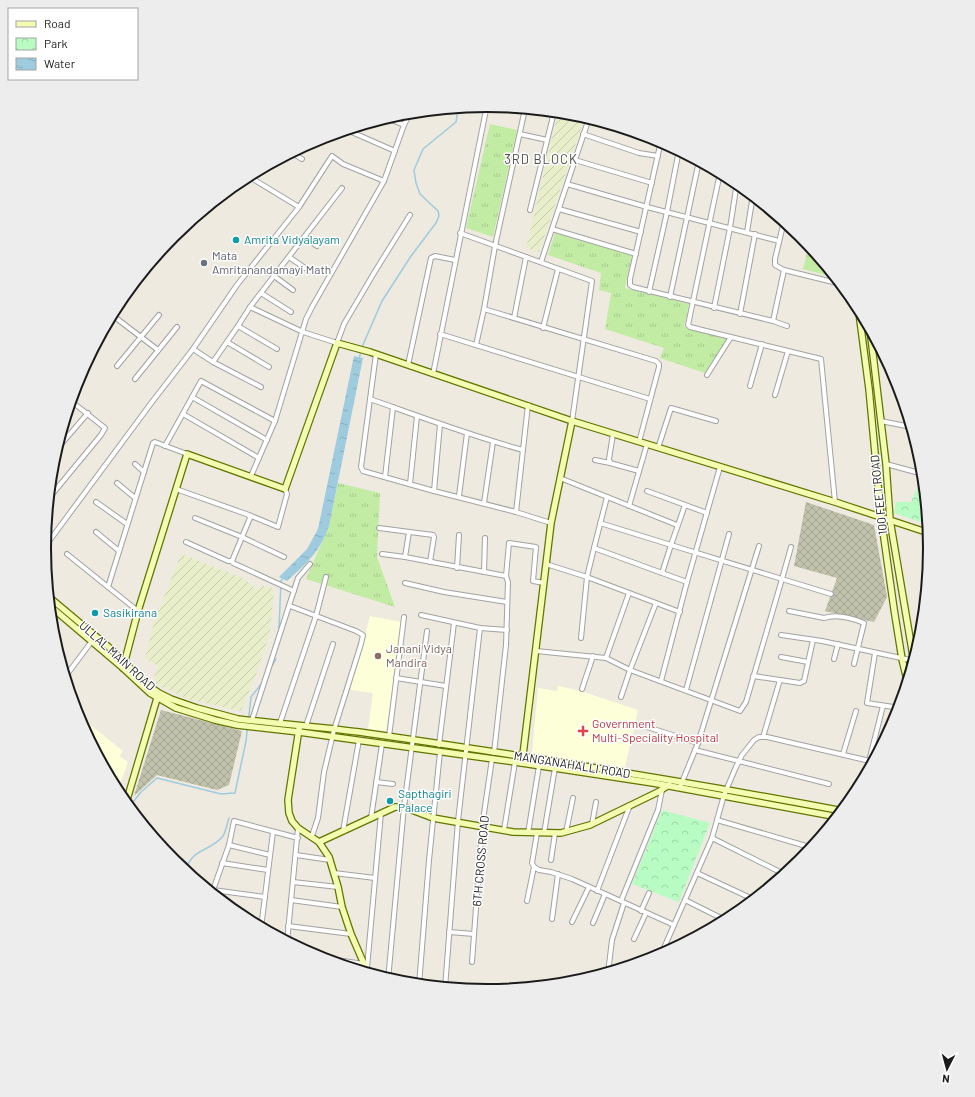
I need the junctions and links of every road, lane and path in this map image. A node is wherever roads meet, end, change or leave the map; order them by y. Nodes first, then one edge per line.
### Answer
1 (486, 112) edge
2 (524, 114) edge
3 (553, 117) edge
4 (407, 119) edge
5 (396, 122) edge
6 (587, 124) edge
7 (404, 125) junction
8 (354, 133) edge
9 (520, 134) junction
10 (583, 134) junction
11 (547, 140) junction
12 (660, 147) edge
13 (395, 151) junction
14 (297, 156) edge
15 (658, 156) junction
16 (678, 156) edge
17 (302, 159) dead end
18 (575, 160) junction
19 (698, 166) edge
20 (719, 178) edge
21 (254, 180) edge
22 (384, 181) junction
23 (652, 183) junction
24 (567, 184) junction
25 (342, 188) dead end
26 (736, 190) edge
27 (752, 201) edge
28 (299, 207) junction
29 (647, 207) junction
30 (559, 209) junction
31 (530, 210) dead end
32 (667, 212) junction
33 (410, 215) dead end
34 (687, 218) junction
35 (710, 223) junction
36 (782, 227) edge
37 (730, 228) junction
38 (552, 229) junction
39 (641, 232) junction
40 (747, 232) junction
41 (460, 233) junction
42 (755, 234) junction
43 (305, 237) junction
44 (779, 241) junction
45 (317, 246) dead end
46 (495, 246) junction
47 (636, 254) junction
48 (288, 257) junction
49 (526, 257) junction
50 (455, 260) junction
51 (541, 262) junction
52 (305, 268) dead end
53 (558, 269) junction
54 (784, 270) junction
55 (274, 276) junction
56 (833, 282) edge
57 (293, 290) dead end
58 (650, 292) junction
59 (261, 293) junction
60 (670, 297) junction
61 (693, 302) junction
62 (250, 307) junction
63 (714, 308) junction
64 (484, 309) junction
65 (291, 312) dead end
66 (740, 314) junction
67 (159, 315) dead end
68 (514, 318) junction
69 (117, 319) edge
70 (773, 321) junction
71 (860, 321) edge
72 (238, 326) junction
73 (787, 326) dead end
74 (177, 327) dead end
75 (543, 328) junction
76 (303, 332) junction
77 (440, 334) junction
78 (141, 337) junction
79 (731, 337) junction
80 (584, 339) junction
81 (871, 340) edge
82 (227, 342) junction
83 (337, 343) junction
84 (762, 344) junction
85 (476, 345) junction
86 (277, 348) dead end
87 (193, 349) junction
88 (158, 350) junction
89 (788, 351) junction
90 (376, 354) junction
91 (213, 362) junction
92 (408, 365) junction
93 (117, 366) dead end
94 (269, 367) dead end
95 (433, 374) junction
96 (707, 375) dead end
97 (579, 377) junction
98 (135, 379) dead end
99 (750, 386) dead end
100 (261, 387) dead end
101 (775, 395) dead end
102 (192, 397) junction
103 (370, 399) junction
104 (650, 399) junction
105 (75, 404) edge
106 (528, 405) junction
107 (394, 407) junction
108 (88, 413) junction
109 (183, 414) junction
110 (417, 416) junction
111 (881, 420) junction
112 (276, 421) junction
113 (572, 421) junction
114 (716, 421) dead end
115 (440, 424) junction
116 (906, 426) dead end
117 (467, 433) junction
118 (613, 434) junction
119 (65, 439) edge
120 (267, 440) junction
121 (493, 442) junction
122 (639, 442) junction
123 (647, 444) junction
124 (165, 446) junction
125 (658, 448) junction
126 (523, 450) junction
127 (187, 454) junction
128 (259, 458) junction
129 (595, 460) dead end
130 (610, 463) junction
131 (135, 464) dead end
132 (886, 464) junction
133 (720, 467) junction
134 (639, 471) junction
135 (144, 472) junction
136 (917, 472) edge
137 (251, 476) junction
138 (384, 476) junction
139 (560, 478) junction
140 (117, 483) dead end
141 (410, 484) junction
142 (176, 489) junction
143 (285, 489) junction
144 (55, 490) edge
145 (434, 491) junction
146 (647, 491) dead end
147 (459, 496) junction
148 (607, 497) junction
149 (135, 498) junction
150 (96, 502) dead end
151 (835, 502) junction
152 (484, 503) junction
153 (685, 505) junction
154 (629, 506) junction
155 (516, 512) junction
156 (708, 513) junction
157 (249, 515) junction
158 (881, 517) junction
159 (195, 518) dead end
160 (890, 520) junction
161 (551, 523) junction
162 (600, 523) junction
163 (127, 524) junction
164 (677, 526) junction
165 (379, 528) dead end
166 (923, 531) edge
167 (96, 532) dead end
168 (409, 532) junction
169 (729, 534) dead end
170 (459, 535) dead end
171 (242, 537) junction
172 (51, 538) edge
173 (485, 538) dead end
174 (186, 542) dead end
175 (671, 545) junction
176 (760, 546) dead end
177 (791, 547) dead end
178 (594, 548) junction
179 (119, 551) junction
180 (696, 552) junction
181 (67, 554) dead end
182 (382, 554) dead end
183 (284, 557) dead end
184 (404, 557) junction
185 (722, 560) junction
186 (232, 561) junction
187 (430, 562) junction
188 (310, 564) dead end
189 (546, 564) junction
190 (457, 568) junction
191 (752, 570) junction
192 (484, 572) junction
193 (662, 573) junction
194 (506, 576) junction
195 (326, 577) dead end
196 (587, 577) junction
197 (782, 579) junction
198 (544, 582) junction
199 (687, 582) junction
200 (405, 583) dead end
201 (108, 587) junction
202 (294, 591) junction
203 (629, 593) junction
204 (831, 594) dead end
205 (55, 601) edge
206 (507, 602) junction
207 (656, 603) junction
208 (290, 606) junction
209 (56, 611) edge
210 (138, 611) junction
211 (789, 611) dead end
212 (680, 612) junction
213 (421, 615) dead end
214 (316, 616) junction
215 (404, 617) dead end
216 (454, 623) junction
217 (480, 628) junction
218 (507, 630) junction
219 (428, 631) dead end
220 (781, 635) dead end
221 (582, 638) dead end
222 (813, 640) junction
223 (92, 641) junction
224 (333, 644) dead end
225 (838, 644) junction
226 (858, 649) junction
227 (912, 649) edge
228 (536, 651) junction
229 (875, 653) junction
230 (593, 656) junction
231 (781, 657) dead end
232 (606, 658) junction
233 (902, 659) junction
234 (834, 660) dead end
235 (909, 660) edge
236 (808, 662) junction
237 (854, 664) dead end
238 (124, 665) junction
239 (630, 670) junction
240 (69, 672) edge
241 (905, 673) edge
242 (753, 676) junction
243 (396, 678) junction
244 (780, 680) junction
245 (661, 681) junction
246 (421, 682) junction
247 (446, 686) junction
248 (582, 689) dead end
249 (686, 690) junction
250 (158, 696) junction
251 (621, 697) dead end
252 (712, 700) junction
253 (883, 706) junction
254 (894, 707) edge
255 (856, 711) dead end
256 (252, 723) junction
257 (280, 723) junction
258 (300, 725) junction
259 (306, 726) junction
260 (647, 728) dead end
261 (334, 730) junction
262 (299, 732) junction
263 (332, 736) junction
264 (389, 737) junction
265 (763, 737) junction
266 (359, 740) junction
267 (413, 740) junction
268 (698, 743) junction
269 (382, 744) junction
270 (439, 744) junction
271 (412, 748) junction
272 (466, 749) junction
273 (695, 750) junction
274 (440, 752) junction
275 (843, 754) junction
276 (465, 755) junction
277 (493, 756) junction
278 (523, 760) junction
279 (739, 761) junction
280 (869, 761) joint
281 (516, 762) junction
282 (539, 766) junction
283 (555, 768) junction
284 (376, 782) junction
285 (669, 783) junction
286 (393, 784) dead end
287 (829, 784) dead end
288 (681, 785) junction
289 (662, 789) junction
290 (725, 792) junction
291 (128, 796) edge
292 (573, 798) dead end
293 (596, 802) dead end
294 (630, 805) junction
295 (404, 807) junction
296 (837, 810) edge
297 (381, 813) junction
298 (833, 816) edge
299 (371, 818) junction
300 (434, 818) junction
301 (717, 820) junction
302 (458, 822) junction
303 (592, 824) junction
304 (482, 827) junction
305 (298, 828) junction
306 (504, 830) junction
307 (273, 832) junction
308 (343, 832) junction
309 (528, 832) junction
310 (566, 832) junction
311 (537, 833) junction
312 (544, 833) junction
313 (555, 833) junction
314 (312, 836) junction
315 (298, 838) junction
316 (712, 838) junction
317 (319, 842) junction
318 (229, 845) junction
319 (806, 846) edge
320 (296, 854) junction
321 (270, 855) junction
322 (330, 860) junction
323 (551, 860) dead end
324 (222, 862) junction
325 (534, 867) junction
326 (268, 870) junction
327 (780, 872) edge
328 (334, 873) junction
329 (697, 873) junction
330 (558, 874) junction
331 (375, 878) junction
332 (293, 882) junction
333 (338, 887) junction
334 (589, 887) junction
335 (213, 888) edge
336 (597, 891) junction
337 (218, 892) edge
338 (649, 893) dead end
339 (605, 894) junction
340 (265, 897) junction
341 (749, 897) edge
342 (291, 900) junction
343 (685, 900) junction
344 (527, 901) dead end
345 (622, 902) junction
346 (342, 907) junction
347 (641, 910) junction
348 (646, 913) junction
349 (720, 918) edge
350 (552, 919) dead end
351 (261, 922) edge
352 (572, 922) dead end
353 (593, 923) dead end
354 (674, 925) junction
355 (288, 926) junction
356 (449, 932) junction
357 (351, 934) junction
358 (474, 934) junction
359 (287, 937) edge
360 (634, 939) dead end
361 (664, 948) edge
362 (472, 962) dead end
363 (366, 968) edge
364 (609, 968) edge
365 (389, 974) edge
366 (420, 979) edge
367 (445, 983) edge

1 - 41 street
2 - 9 street
3 - 11 street
4 - 7 street
5 - 7 street
6 - 10 street
7 - 13 street
8 - 13 street
9 - 11 street
9 - 46 street
10 - 15 street
10 - 18 street
11 - 31 street
12 - 15 street
13 - 22 street
14 - 17 street
15 - 23 street
16 - 32 street
18 - 23 street
18 - 24 street
19 - 34 street
20 - 35 street
21 - 28 street
22 - 28 street
22 - 76 street
23 - 29 street
24 - 29 street
24 - 30 street
25 - 43 street
26 - 37 street
27 - 40 street
28 - 87 street
29 - 32 street
29 - 39 street
30 - 38 street
30 - 39 street
32 - 34 street
32 - 58 street
33 - 83 street
34 - 35 street
34 - 60 street
35 - 37 street
35 - 61 street
36 - 44 street
37 - 40 street
37 - 63 street
38 - 47 street
38 - 51 street
39 - 47 street
40 - 42 street
41 - 46 street
41 - 50 street
42 - 44 street
42 - 66 street
43 - 45 street
43 - 48 street
44 - 54 street
46 - 49 street
46 - 64 street
47 - 58 street
48 - 52 street
48 - 55 street
49 - 51 street
49 - 68 street
50 - 77 street
50 - 92 street
51 - 53 street
53 - 75 street
53 - 80 street
54 - 56 street
54 - 70 street
55 - 57 street
55 - 59 street
58 - 60 street
59 - 62 street
59 - 65 street
60 - 61 street
61 - 63 street
61 - 79 street
62 - 72 street
62 - 76 street
63 - 66 street
64 - 68 street
64 - 85 street
66 - 70 street
67 - 78 street
68 - 75 street
69 - 78 street
70 - 73 street
71 - 158 street, 100 FEET ROAD
72 - 82 street
72 - 86 street
74 - 88 street
75 - 80 street
76 - 83 street
76 - 112 street
77 - 85 street
77 - 95 street
78 - 88 street
78 - 93 street
79 - 84 street
79 - 96 street
80 - 97 street
80 - 104 street
81 - 111 street, 100 FEET ROAD
82 - 91 street
82 - 94 street
83 - 90 street
83 - 143 street
84 - 89 street
84 - 99 street
85 - 97 street
87 - 91 street
87 - 172 street
88 - 98 street
89 - 101 street
89 - 151 street
90 - 92 street
90 - 103 street
91 - 100 street
92 - 95 street
95 - 106 street
97 - 104 street
97 - 113 street
102 - 109 street
102 - 112 street
102 - 120 street
103 - 107 street
103 - 138 street
104 - 122 street
105 - 108 street
106 - 113 street
106 - 126 street
107 - 110 street
107 - 138 street
108 - 119 street
108 - 144 street
109 - 124 street
109 - 128 street
110 - 115 street
110 - 141 street
111 - 116 street
111 - 132 street, 100 FEET ROAD
112 - 120 street
113 - 118 street
113 - 139 street
114 - 125 street
115 - 117 street
115 - 145 street
117 - 121 street
117 - 147 street
118 - 122 street
118 - 130 street
120 - 128 street
121 - 126 street
121 - 152 street
122 - 123 street
123 - 125 street
123 - 134 street
124 - 127 street
124 - 135 street
125 - 133 street
126 - 155 street
127 - 137 street
127 - 142 street
128 - 137 street
129 - 130 street
130 - 134 street
131 - 135 street
132 - 136 street
132 - 160 street, 100 FEET ROAD
133 - 151 street
133 - 156 street
134 - 154 street
135 - 149 street
137 - 143 street
138 - 141 street
139 - 148 street
139 - 161 street
140 - 149 street
141 - 145 street
142 - 157 street
142 - 210 street
143 - 157 street
145 - 147 street
146 - 153 street
147 - 152 street
148 - 154 street
148 - 162 street
149 - 163 street
150 - 163 street
151 - 158 street
152 - 155 street
153 - 156 street
153 - 164 street
154 - 164 street
155 - 161 street
156 - 180 street
157 - 171 street
158 - 160 street
158 - 233 street, 100 FEET ROAD
159 - 171 street
160 - 166 street
160 - 227 street, 100 FEET ROAD
161 - 189 street
162 - 175 street
162 - 178 street
163 - 179 street
164 - 175 street
165 - 168 street
167 - 179 street
168 - 184 street
168 - 187 street
169 - 185 street
170 - 190 street
171 - 183 street
171 - 186 street
173 - 192 street
174 - 186 street
175 - 180 street
175 - 193 street
176 - 191 street
177 - 197 street
178 - 193 street
178 - 196 street
179 - 201 street
180 - 185 street
180 - 199 street
181 - 201 street
182 - 184 street
184 - 187 street
185 - 191 street
185 - 249 street
186 - 202 street
187 - 190 street
188 - 202 street
189 - 196 street
189 - 198 street
190 - 192 street
191 - 197 street
191 - 252 street
192 - 194 street
193 - 199 street
194 - 198 street, 6TH CROSS ROAD
194 - 206 street, 6TH CROSS ROAD
195 - 214 street
196 - 203 street
196 - 221 street
197 - 204 street
197 - 242 street
198 - 228 street
199 - 212 street
200 - 206 street
201 - 210 street
202 - 208 street
203 - 207 street
203 - 232 street
205 - 238 street, ULLAL MAIN ROAD
206 - 218 street, 6TH CROSS ROAD
207 - 212 street
207 - 239 street
208 - 214 street
208 - 256 street
209 - 223 street, ULLAL MAIN ROAD
210 - 238 street
211 - 226 street
212 - 245 street
213 - 216 street
214 - 257 street
214 - 261 street
215 - 243 street
216 - 217 street
216 - 247 street
217 - 218 street
217 - 272 street
218 - 277 street, 6TH CROSS ROAD
219 - 246 street
220 - 222 street
222 - 225 street
222 - 236 street
223 - 238 street, ULLAL MAIN ROAD
223 - 240 street
224 - 259 street
225 - 226 street
225 - 234 street
226 - 229 street
226 - 237 street
228 - 230 street
228 - 278 street
229 - 233 street
229 - 253 street
230 - 232 street
230 - 248 street
231 - 236 street
232 - 239 street
233 - 235 street
233 - 241 street, 100 FEET ROAD
236 - 244 street
238 - 250 street, ULLAL MAIN ROAD
239 - 245 street
239 - 251 street
242 - 244 street
242 - 252 street
243 - 246 street
243 - 264 street
244 - 265 street
245 - 249 street
246 - 247 street
246 - 267 street
247 - 270 street
249 - 252 street
250 - 256 street, ULLAL MAIN ROAD
250 - 291 street
252 - 268 street
253 - 254 street
253 - 280 street
255 - 275 street
256 - 257 street, MANGANAHALLI ROAD
256 - 262 street, MANGANAHALLI ROAD
257 - 258 street, MANGANAHALLI ROAD
258 - 259 street, MANGANAHALLI ROAD
258 - 262 street
259 - 261 street, MANGANAHALLI ROAD
260 - 268 street
261 - 263 street
261 - 264 street, MANGANAHALLI ROAD
262 - 263 street, MANGANAHALLI ROAD
262 - 305 street
263 - 266 street, MANGANAHALLI ROAD
263 - 314 street
264 - 267 street, MANGANAHALLI ROAD
265 - 275 street
265 - 279 street
266 - 269 street, MANGANAHALLI ROAD
266 - 308 street
267 - 270 street, MANGANAHALLI ROAD
267 - 271 street
268 - 273 street
269 - 271 street, MANGANAHALLI ROAD
269 - 284 street
270 - 272 street, MANGANAHALLI ROAD
271 - 274 street, MANGANAHALLI ROAD
271 - 295 street
272 - 276 street
272 - 277 street, MANGANAHALLI ROAD
273 - 279 street
273 - 288 street
274 - 276 street, MANGANAHALLI ROAD
274 - 300 street
275 - 280 street
276 - 277 street, MANGANAHALLI ROAD
276 - 302 street
277 - 278 street, MANGANAHALLI ROAD
277 - 281 street, MANGANAHALLI ROAD
277 - 304 street, 6TH CROSS ROAD
278 - 281 street, MANGANAHALLI ROAD
278 - 282 street, MANGANAHALLI ROAD
278 - 285 street, MANGANAHALLI ROAD
279 - 287 street
279 - 290 street
281 - 306 street
282 - 283 street, MANGANAHALLI ROAD
282 - 309 street
283 - 285 street, MANGANAHALLI ROAD
283 - 312 street
284 - 286 street
284 - 299 street
285 - 288 street, MANGANAHALLI ROAD
285 - 289 street
288 - 290 street, MANGANAHALLI ROAD
289 - 294 street
289 - 345 street
290 - 296 street, MANGANAHALLI ROAD
290 - 298 street, MANGANAHALLI ROAD
290 - 301 street
292 - 310 street
293 - 303 street
294 - 303 street
294 - 336 street
295 - 297 street
295 - 300 street
295 - 365 street
297 - 299 street
297 - 331 street
299 - 308 street
300 - 302 street
300 - 366 street
301 - 316 street
301 - 319 street
302 - 304 street
302 - 356 street
303 - 310 street
304 - 306 street
304 - 358 street, 6TH CROSS ROAD
305 - 314 street
305 - 315 street
306 - 309 street
307 - 315 street
307 - 318 street
307 - 321 street
308 - 317 street
309 - 311 street
310 - 313 street
311 - 312 street
311 - 325 street
312 - 313 street
313 - 323 street
314 - 317 street
315 - 320 street
316 - 327 street
316 - 329 street
317 - 322 street
318 - 321 street
318 - 324 street
320 - 322 street
320 - 332 street
321 - 326 street
322 - 328 street
324 - 326 street
324 - 335 street
325 - 330 street
325 - 344 street
326 - 340 street
328 - 331 street
328 - 333 street
329 - 341 street
329 - 343 street
330 - 334 street
330 - 350 street
331 - 363 street
332 - 333 street
332 - 342 street
333 - 346 street
334 - 336 street
334 - 352 street
336 - 339 street
337 - 340 street
338 - 347 street
339 - 345 street
339 - 353 street
340 - 351 street
342 - 346 street
342 - 355 street
343 - 349 street
343 - 354 street
345 - 347 street
345 - 364 street
346 - 357 street
347 - 348 street
348 - 354 street
348 - 360 street
354 - 361 street
355 - 357 street
355 - 359 street
356 - 358 street
356 - 367 street
357 - 363 street
358 - 362 street, 6TH CROSS ROAD

